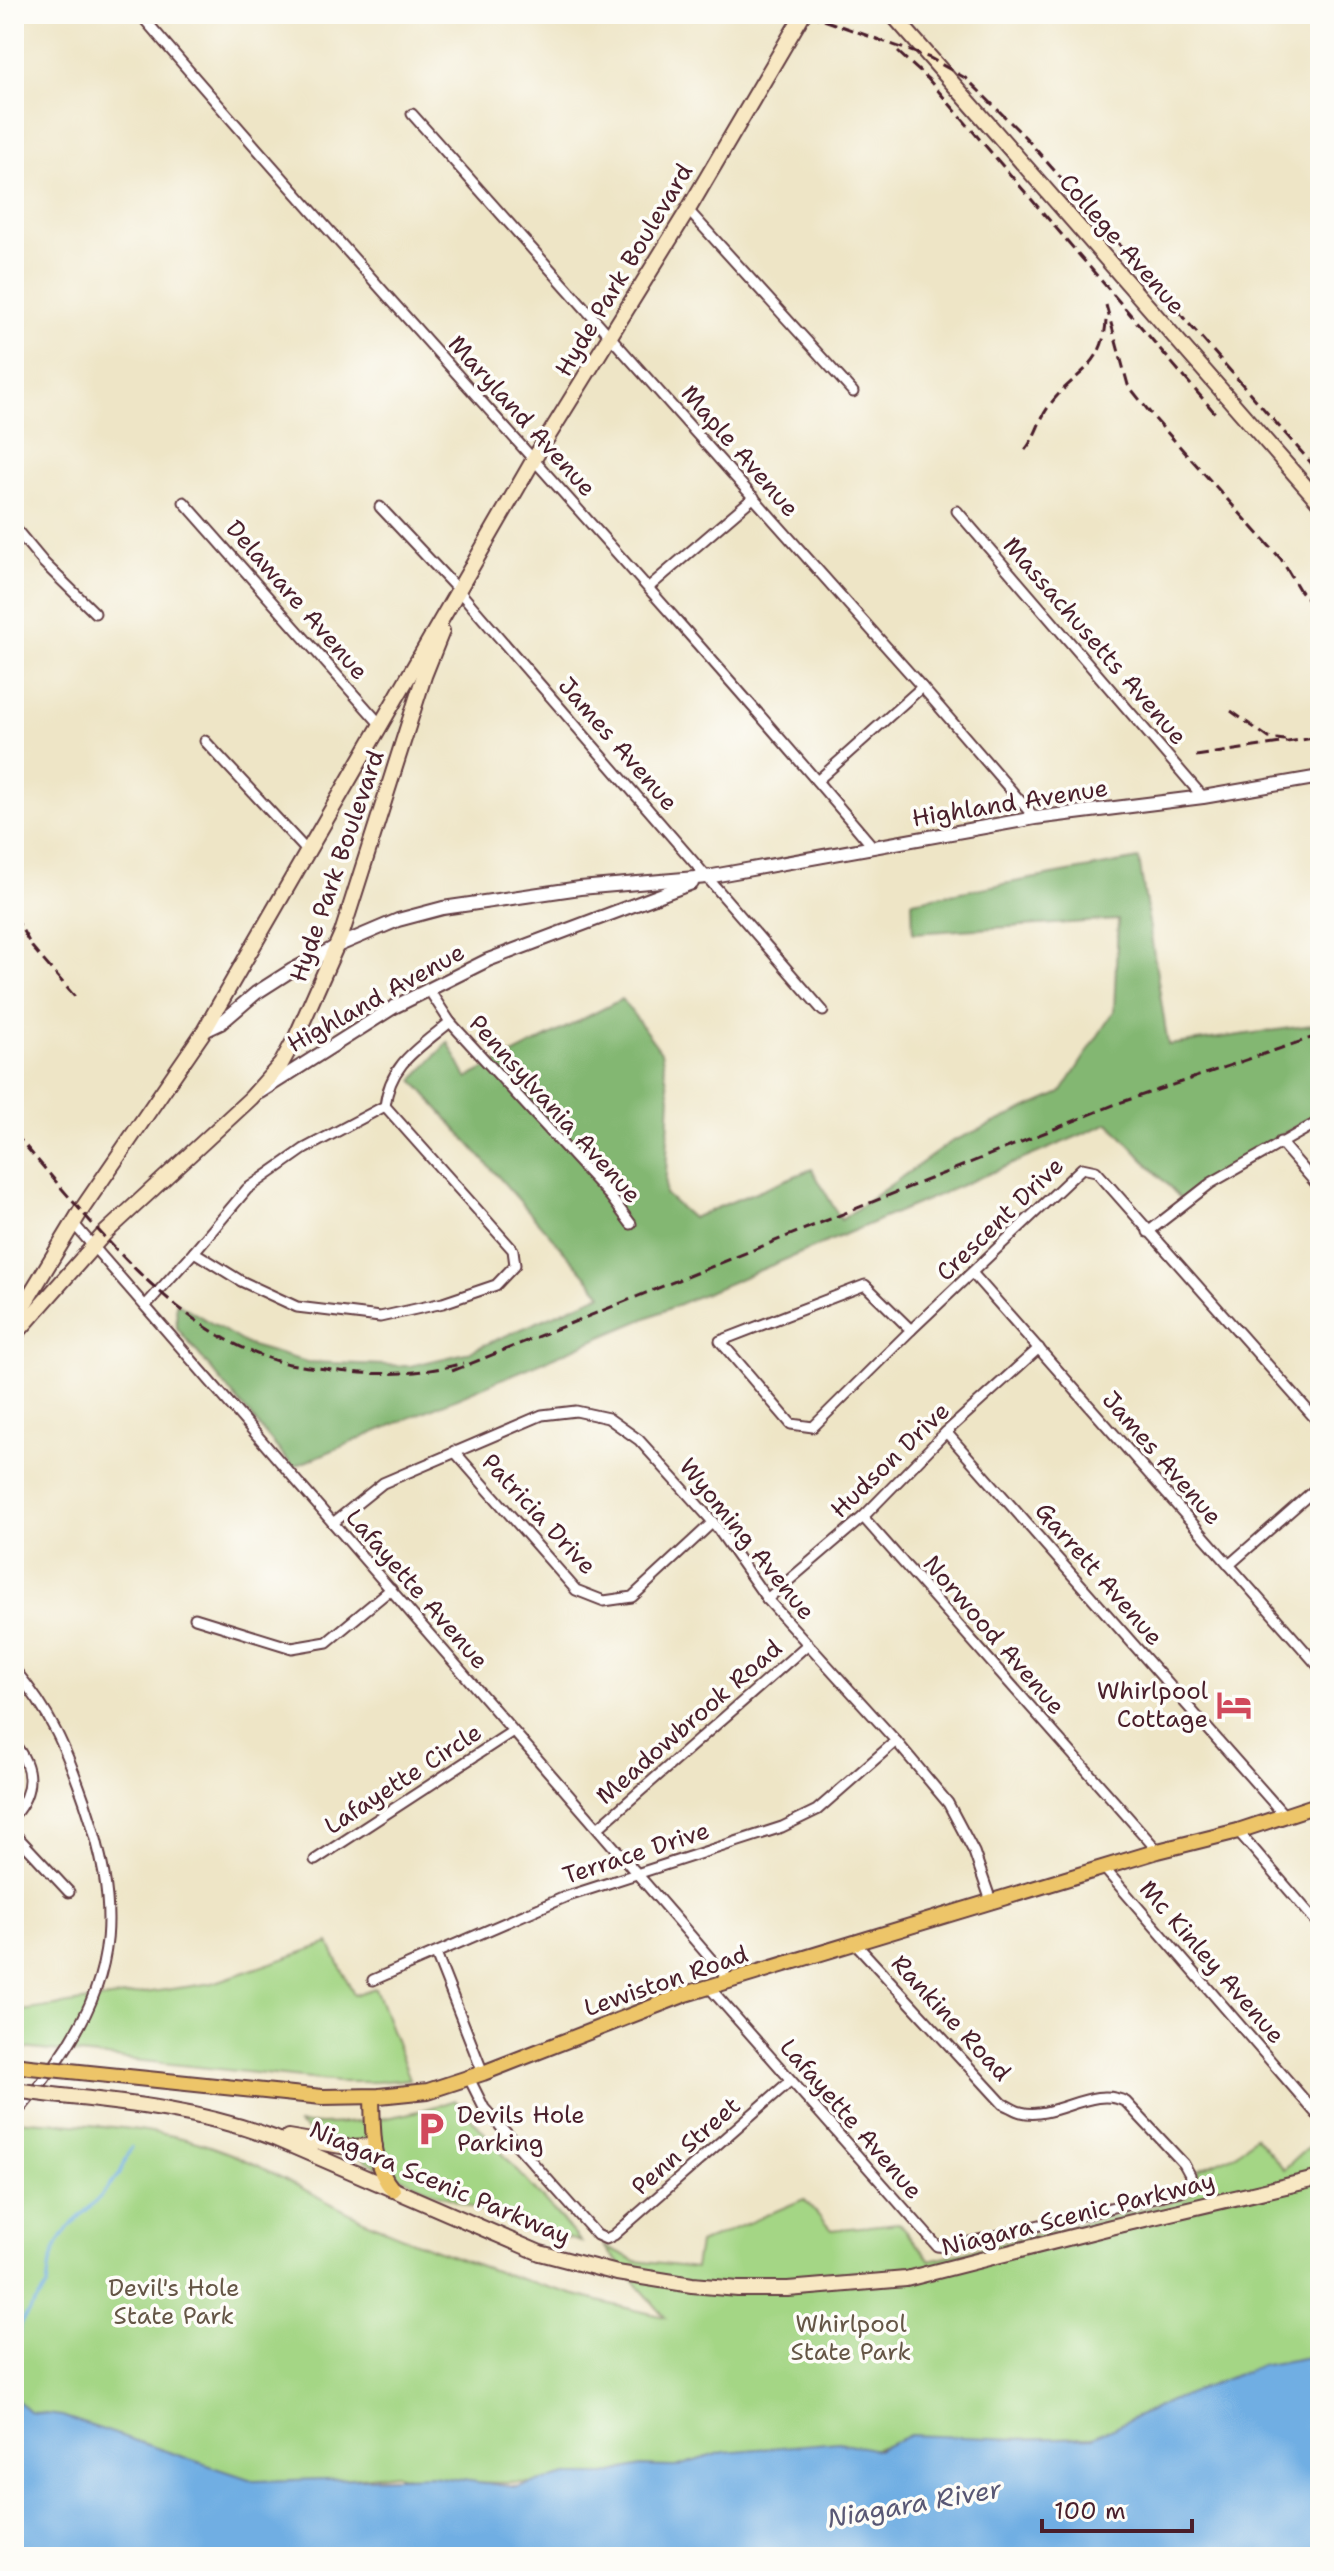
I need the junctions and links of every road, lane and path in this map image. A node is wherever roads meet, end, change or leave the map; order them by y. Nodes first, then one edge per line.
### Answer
1 (140, 14) edge
2 (803, 14) edge
3 (892, 14) edge
4 (412, 114) dead end
5 (688, 210) junction
6 (610, 335) junction
7 (853, 392) dead end
8 (534, 459) junction
9 (754, 497) junction
10 (184, 502) dead end
11 (1320, 503) edge
12 (380, 507) dead end
13 (957, 511) dead end
14 (14, 527) edge
15 (649, 587) junction
16 (458, 590) junction
17 (95, 613) dead end
18 (922, 687) junction
19 (380, 724) junction
20 (205, 741) dead end
21 (1320, 777) edge
22 (817, 781) junction
23 (1203, 797) junction
24 (1035, 818) junction
25 (873, 847) junction
26 (308, 852) junction
27 (707, 877) junction
28 (337, 946) junction
29 (429, 990) junction
30 (823, 1011) dead end
31 (450, 1022) junction
32 (204, 1031) junction
33 (251, 1098) junction
34 (385, 1106) junction
35 (1320, 1121) edge
36 (1280, 1142) junction
37 (1320, 1188) edge
38 (73, 1223) junction
39 (631, 1224) dead end
40 (1148, 1232) junction
41 (93, 1246) junction
42 (194, 1252) junction
43 (973, 1274) junction
44 (146, 1305) junction
45 (14, 1321) edge
46 (911, 1330) junction
47 (14, 1336) edge
48 (1039, 1348) junction
49 (1320, 1424) edge
50 (946, 1432) junction
51 (454, 1451) junction
52 (1320, 1485) edge
53 (863, 1517) junction
54 (713, 1522) junction
55 (333, 1523) junction
56 (1229, 1565) junction
57 (391, 1589) junction
58 (767, 1599) junction
59 (195, 1618) dead end
60 (807, 1645) junction
61 (1320, 1668) edge
62 (14, 1669) edge
63 (513, 1731) junction
64 (896, 1741) junction
65 (14, 1744) edge
66 (1320, 1804) edge
67 (14, 1815) edge
68 (1284, 1815) junction
69 (598, 1828) junction
70 (1238, 1831) junction
71 (14, 1833) edge
72 (1158, 1851) junction
73 (315, 1860) dead end
74 (1104, 1868) junction
75 (637, 1873) junction
76 (69, 1892) dead end
77 (991, 1901) junction
78 (1320, 1926) edge
79 (855, 1943) junction
80 (436, 1954) junction
81 (373, 1980) dead end
82 (730, 1981) junction
83 (709, 1987) junction
84 (14, 2065) edge
85 (476, 2076) junction
86 (790, 2081) junction
87 (14, 2090) edge
88 (372, 2097) junction
89 (14, 2115) edge
90 (1320, 2118) edge
91 (257, 2132) junction
92 (375, 2146) junction
93 (1320, 2178) edge
94 (393, 2190) junction
95 (978, 2240) joint

1 - 8 street, Maryland Avenue
2 - 5 main road, Hyde Park Boulevard
3 - 11 main road, College Avenue
4 - 6 street, Maple Avenue
5 - 6 main road, Hyde Park Boulevard
5 - 7 street
6 - 8 main road, Hyde Park Boulevard
6 - 9 street, Maple Avenue
8 - 15 street, Maryland Avenue
8 - 16 main road, Hyde Park Boulevard
9 - 15 street
9 - 18 street, Maple Avenue
10 - 19 street, Delaware Avenue
12 - 16 street, James Avenue
13 - 23 street, Massachusetts Avenue
14 - 17 street
15 - 22 street, Maryland Avenue
16 - 19 main road, Hyde Park Boulevard
16 - 27 street, James Avenue
16 - 28 main road, Hyde Park Boulevard
18 - 22 street
18 - 24 street, Maple Avenue
19 - 26 main road, Hyde Park Boulevard
20 - 26 street
21 - 23 street, Highland Avenue
22 - 25 street, Maryland Avenue
23 - 24 street, Highland Avenue
24 - 25 street, Highland Avenue
25 - 27 street, Highland Avenue
26 - 32 main road, Hyde Park Boulevard
27 - 28 street, Highland Avenue
27 - 29 street, Highland Avenue
27 - 30 street, James Avenue
28 - 32 street, Highland Avenue
28 - 33 main road, Hyde Park Boulevard
29 - 31 street, Pennsylvania Avenue
29 - 33 street, Highland Avenue
31 - 34 street
31 - 39 street, Pennsylvania Avenue
32 - 38 main road, Hyde Park Boulevard
33 - 41 main road, Hyde Park Boulevard
34 - 42 street
34 - 42 street
35 - 36 street
36 - 37 street
36 - 40 street
38 - 41 street, Lafayette Avenue
38 - 45 main road, Hyde Park Boulevard
40 - 43 street, Crescent Drive
40 - 49 street
41 - 44 street, Lafayette Avenue
41 - 47 main road, Hyde Park Boulevard
42 - 44 street
43 - 46 street, Crescent Drive
43 - 48 street, James Avenue
44 - 55 street, Lafayette Avenue
46 - 46 street, Crescent Drive
48 - 50 street, Hudson Drive
48 - 56 street, James Avenue
50 - 53 street, Hudson Drive
50 - 68 street, Garrett Avenue
51 - 54 street, Wyoming Avenue
51 - 54 street, Patricia Drive
51 - 55 street, Wyoming Avenue
52 - 56 street
53 - 58 street, Hudson Drive
53 - 72 street, Norwood Avenue
54 - 58 street, Wyoming Avenue
55 - 57 street, Lafayette Avenue
56 - 61 street, James Avenue
57 - 59 street
57 - 63 street, Lafayette Avenue
58 - 60 street, Wyoming Avenue
60 - 64 street, Wyoming Avenue
60 - 69 street, Meadowbrook Road
62 - 89 street
63 - 69 street, Lafayette Avenue
63 - 73 street, Lafayette Circle
64 - 75 street, Terrace Drive
64 - 77 street, Wyoming Avenue
65 - 67 street
66 - 68 main road, Lewiston Road
68 - 70 main road, Lewiston Road
69 - 75 street, Lafayette Avenue
70 - 72 main road, Lewiston Road
70 - 78 street
71 - 76 street
72 - 74 main road, Lewiston Road
74 - 77 main road, Lewiston Road
74 - 90 street, Mc Kinley Avenue
75 - 80 street, Terrace Drive
75 - 82 street, Lafayette Avenue
77 - 79 main road, Lewiston Road
79 - 82 main road, Lewiston Road
79 - 95 street, Rankine Road
80 - 81 street, Terrace Drive
80 - 85 street
82 - 83 main road, Lewiston Road
83 - 85 main road, Lewiston Road
83 - 86 street, Lafayette Avenue
84 - 88 main road, Lewiston Road, bridge
85 - 86 street, Penn Street
85 - 88 main road, Lewiston Road
86 - 95 street, Lafayette Avenue
87 - 91 main road, Niagara Scenic Parkway, bridge
88 - 92 main road
91 - 92 main road
91 - 94 main road, Niagara Scenic Parkway
92 - 94 main road
93 - 94 main road, Niagara Scenic Parkway

